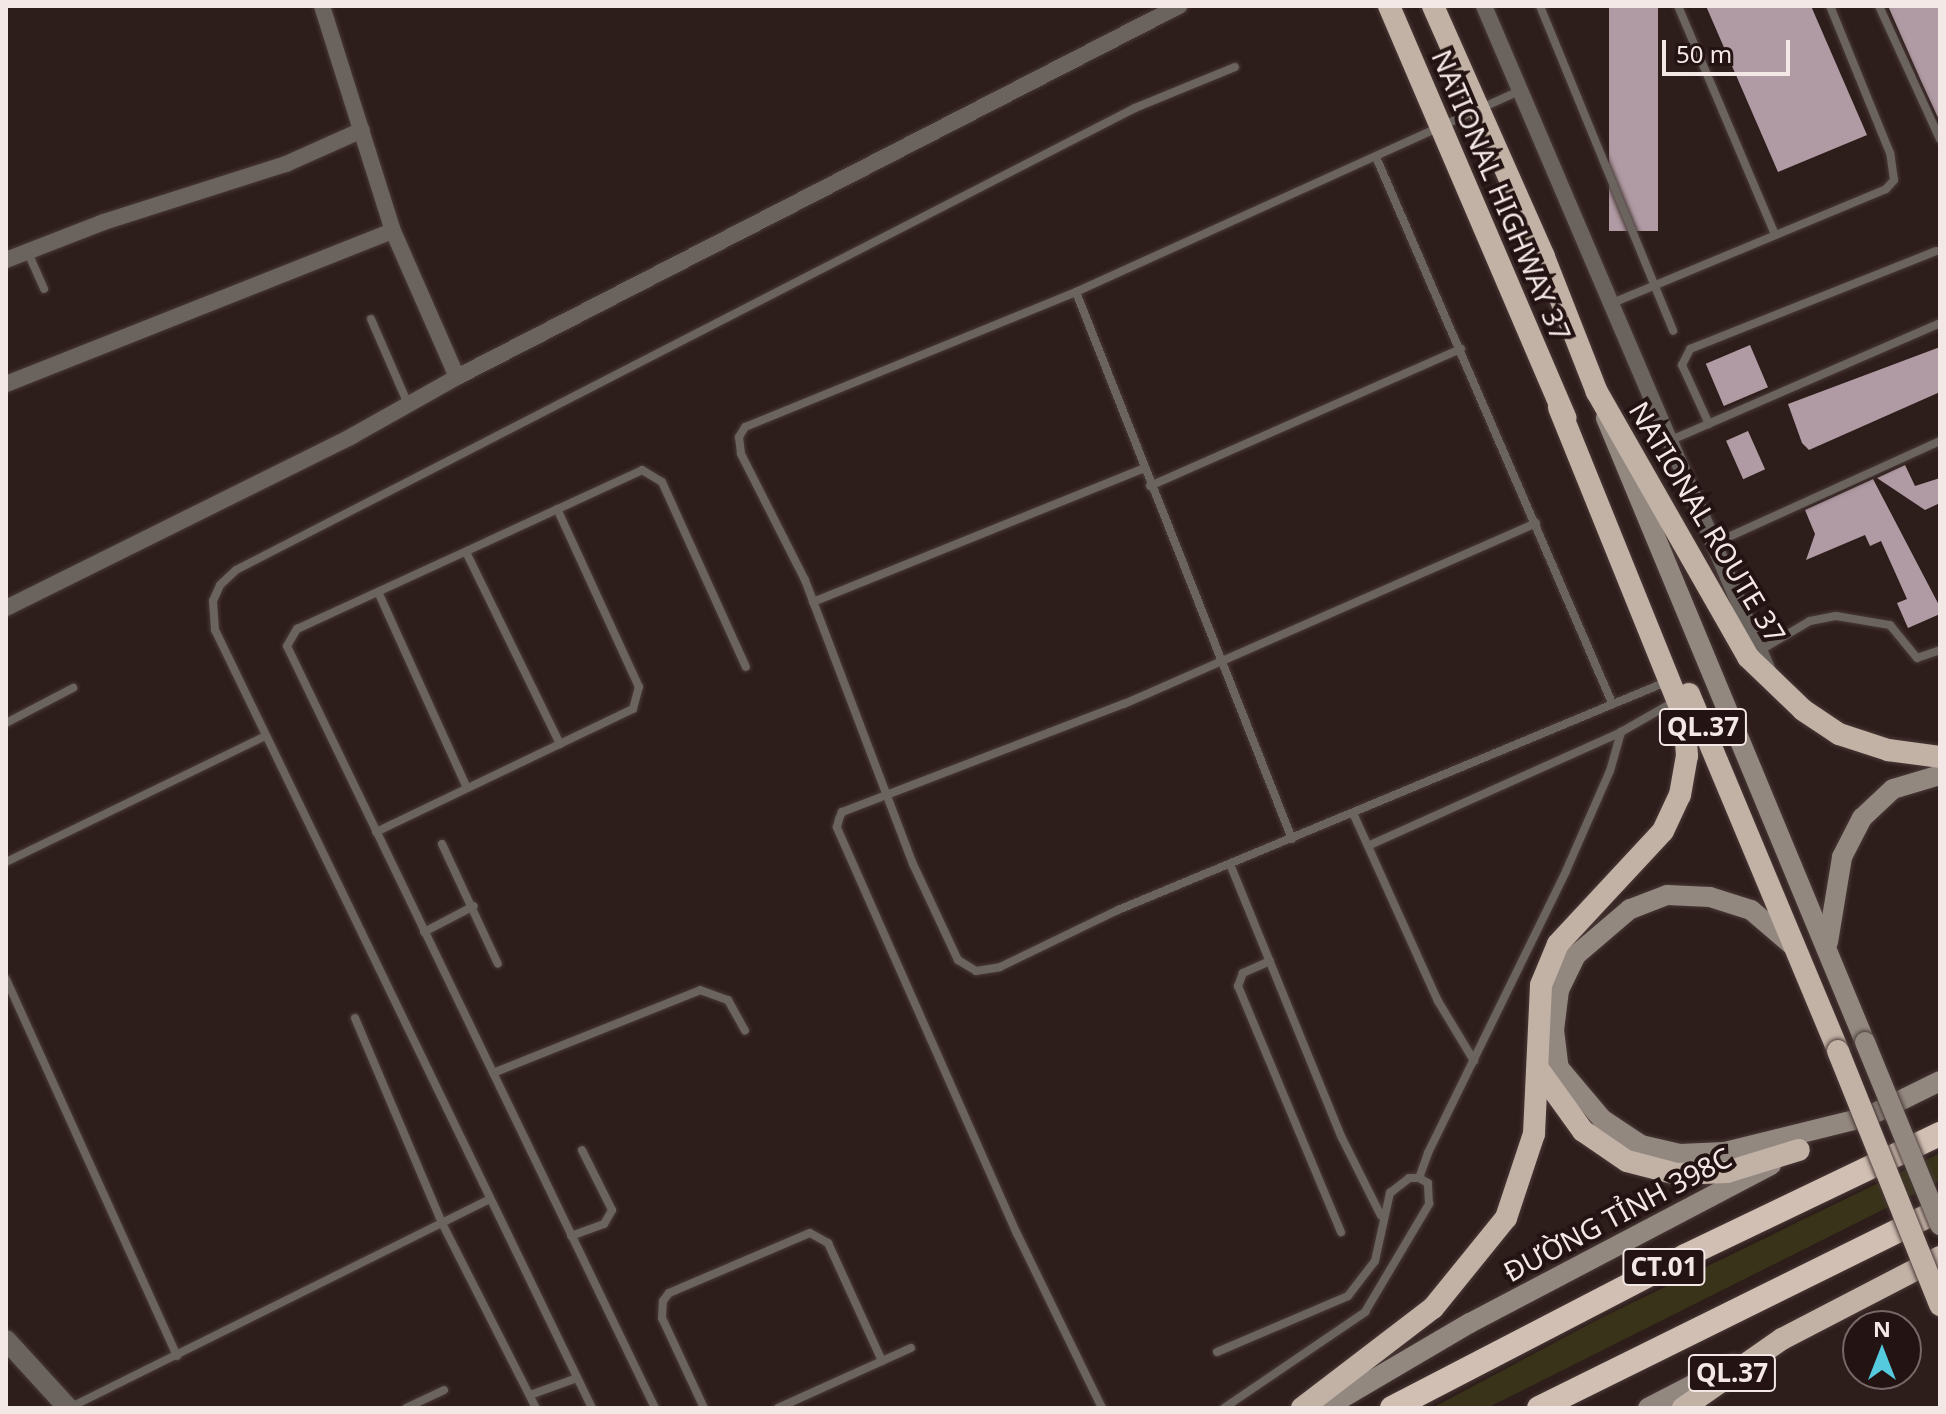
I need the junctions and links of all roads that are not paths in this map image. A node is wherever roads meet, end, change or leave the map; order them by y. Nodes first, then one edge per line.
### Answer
1 (322, 6) edge
2 (1179, 6) edge
3 (1389, 6) edge
4 (1433, 6) edge
5 (1484, 6) edge
6 (1540, 6) edge
7 (1678, 6) edge
8 (1830, 6) edge
9 (1879, 6) edge
10 (1235, 67) dead end
11 (1519, 91) junction
12 (1481, 109) junction
13 (1443, 128) junction
14 (362, 130) junction
15 (1940, 139) edge
16 (1376, 157) junction
17 (393, 231) junction
18 (1775, 234) junction
19 (1936, 251) dead end
20 (29, 255) junction
21 (6, 260) edge
22 (1657, 284) junction
23 (44, 289) dead end
24 (1076, 292) junction
25 (1610, 304) junction
26 (371, 319) dead end
27 (1940, 323) edge
28 (1673, 331) dead end
29 (1461, 349) junction
30 (457, 377) junction
31 (6, 384) edge
32 (1597, 392) junction
33 (408, 404) junction
34 (1559, 407) junction
35 (1709, 424) junction
36 (1940, 441) edge
37 (1668, 442) junction
38 (1144, 468) junction
39 (1150, 486) junction
40 (557, 509) junction
41 (1536, 523) junction
42 (1712, 545) junction
43 (466, 552) junction
44 (379, 594) junction
45 (813, 602) junction
46 (6, 608) edge
47 (1940, 650) edge
48 (1758, 651) junction
49 (1219, 663) junction
50 (746, 667) dead end
51 (1775, 683) junction
52 (73, 688) dead end
53 (1674, 690) junction
54 (1612, 703) junction
55 (6, 723) edge
56 (1621, 732) junction
57 (266, 736) junction
58 (560, 744) junction
59 (1940, 757) edge
60 (1940, 775) edge
61 (467, 788) junction
62 (887, 795) junction
63 (1353, 813) junction
64 (376, 832) junction
65 (1292, 839) junction
66 (442, 844) dead end
67 (1370, 845) junction
68 (6, 862) edge
69 (1230, 864) junction
70 (474, 906) junction
71 (424, 932) junction
72 (1793, 946) junction
73 (1827, 946) junction
74 (1270, 961) junction
75 (498, 964) dead end
76 (6, 979) edge
77 (355, 1018) dead end
78 (745, 1031) dead end
79 (1474, 1061) junction
80 (1539, 1070) junction
81 (493, 1073) junction
82 (1940, 1081) edge
83 (1866, 1117) junction
84 (1940, 1134) edge
85 (582, 1150) dead end
86 (1799, 1150) junction
87 (1419, 1178) junction
88 (490, 1199) junction
89 (1940, 1210) edge
90 (1381, 1216) junction
91 (442, 1223) junction
92 (1940, 1225) edge
93 (1341, 1232) dead end
94 (571, 1236) junction
95 (1940, 1257) edge
96 (1940, 1305) edge
97 (6, 1340) edge
98 (911, 1348) dead end
99 (1217, 1352) dead end
100 (177, 1356) junction
101 (882, 1361) junction
102 (577, 1378) junction
103 (444, 1390) dead end
104 (530, 1395) junction
105 (1681, 1400) edge
106 (68, 1408) edge
107 (406, 1408) edge
108 (536, 1408) edge
109 (592, 1408) edge
110 (655, 1408) edge
111 (704, 1408) edge
112 (778, 1408) edge
113 (1102, 1408) edge
114 (1224, 1408) edge
115 (1302, 1408) edge
116 (1325, 1408) edge
117 (1392, 1408) edge
118 (1539, 1408) edge
119 (1648, 1408) edge
120 (1654, 1408) edge

1 - 14 street
2 - 30 street
3 - 13 highway, NATIONAL HIGHWAY 37 / QL.37
4 - 12 highway, NATIONAL HIGHWAY 37 / QL.37
5 - 11 street
6 - 22 lane
7 - 18 lane
8 - 18 lane
9 - 15 lane
10 - 57 lane
11 - 12 lane
11 - 25 street
12 - 13 lane
12 - 32 highway, NATIONAL HIGHWAY 37 / QL.37
13 - 16 lane
13 - 34 highway, NATIONAL HIGHWAY 37 / QL.37
14 - 17 street
14 - 20 street
16 - 24 lane
16 - 29 lane
17 - 30 street
17 - 31 street
18 - 22 lane
19 - 35 lane
20 - 21 street
20 - 23 lane
22 - 25 lane
22 - 28 lane
24 - 38 lane
24 - 45 lane
25 - 37 street
26 - 33 lane
27 - 35 lane
29 - 39 lane
29 - 41 lane
30 - 33 street
32 - 51 highway, NATIONAL ROUTE 37 / QL.37
32 - 73 main road
33 - 46 street
34 - 53 highway
34 - 72 highway, QL.37
35 - 37 lane
36 - 42 lane
37 - 42 street
38 - 39 lane
38 - 45 lane
39 - 49 lane
40 - 43 lane
40 - 50 lane
40 - 58 lane
41 - 49 lane
41 - 54 lane
42 - 48 street
43 - 44 lane
43 - 58 lane
44 - 61 lane
44 - 64 lane
45 - 62 lane
47 - 48 lane
48 - 51 street
49 - 62 lane
49 - 65 lane
51 - 59 highway, NATIONAL ROUTE 37 / QL.37
52 - 55 lane
53 - 54 lane
53 - 56 lane
53 - 80 highway
54 - 63 lane
56 - 67 lane
56 - 79 lane
57 - 68 lane
57 - 88 lane
58 - 61 lane
60 - 73 main road
61 - 64 lane
62 - 69 lane
62 - 113 lane
63 - 65 lane
63 - 67 lane
64 - 71 lane
65 - 69 lane
66 - 70 lane
67 - 79 lane
69 - 74 lane
70 - 71 lane
70 - 75 lane
71 - 81 lane
72 - 83 main road
72 - 96 highway, QL.37, bridge
73 - 92 main road, bridge
74 - 90 lane
74 - 93 lane
76 - 100 lane
77 - 91 lane
78 - 81 lane
79 - 87 lane
80 - 86 highway
80 - 115 highway
81 - 94 lane
82 - 83 main road, ĐƯỜNG TỈNH 398C
83 - 86 main road, ĐƯỜNG TỈNH 398C
84 - 117 highway, CT.01
85 - 94 lane
86 - 116 main road, ĐƯỜNG TỈNH 398C
87 - 90 lane
87 - 114 lane
88 - 91 lane
88 - 102 lane
89 - 118 highway, CT.01
90 - 99 lane
91 - 100 lane
91 - 104 lane
94 - 110 lane
95 - 105 highway, QL.37
97 - 106 street
98 - 101 lane
100 - 106 lane
101 - 111 lane
101 - 112 lane
102 - 104 lane
102 - 109 lane
103 - 107 lane
104 - 108 lane
105 - 119 main road
105 - 120 main road

